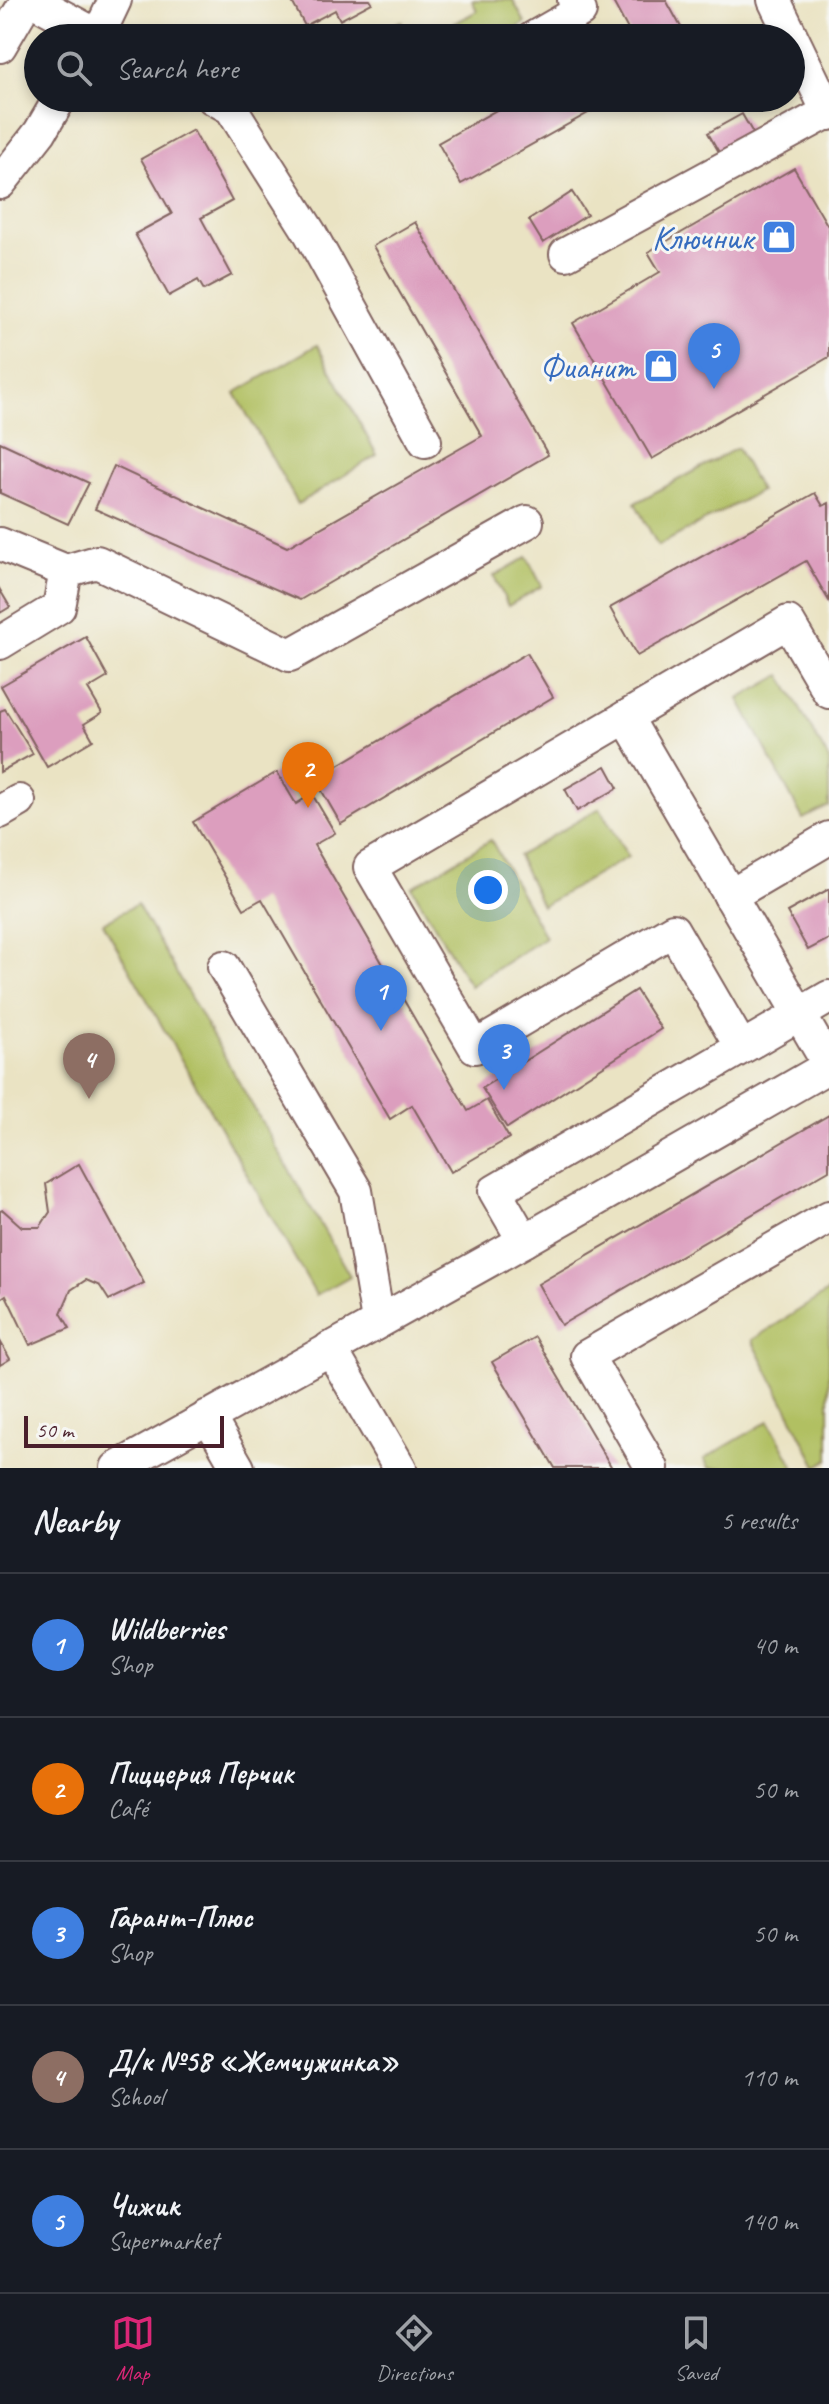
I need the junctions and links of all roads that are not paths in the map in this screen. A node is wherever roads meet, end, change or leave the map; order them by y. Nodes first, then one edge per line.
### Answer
1 (30, 0) edge
2 (115, 0) edge
3 (574, 0) edge
4 (774, 0) edge
5 (75, 24) edge
6 (105, 24) edge
7 (557, 24) edge
8 (786, 24) edge
9 (0, 46) edge
10 (805, 64) edge
11 (52, 112) edge
12 (234, 112) edge
13 (829, 113) edge
14 (0, 183) edge
15 (566, 254) dead end
16 (425, 441) dead end
17 (527, 522) dead end
18 (0, 544) edge
19 (66, 571) junction
20 (0, 643) edge
21 (829, 692) edge
22 (626, 717) junction
23 (829, 838) edge
24 (730, 896) junction
25 (224, 967) dead end
26 (829, 997) edge
27 (799, 1013) junction
28 (741, 1047) junction
29 (829, 1065) edge
30 (829, 1217) edge
31 (524, 1241) junction
32 (378, 1321) junction
33 (330, 1348) junction
34 (208, 1416) junction
35 (117, 1468) edge
36 (238, 1468) edge
37 (400, 1468) edge
38 (652, 1468) edge

1 - 5 street
1 - 9 street
2 - 6 street
3 - 7 street
4 - 8 street
10 - 13 street
11 - 14 street
12 - 16 street
13 - 15 street
17 - 19 street
18 - 19 street
19 - 20 street
21 - 22 street
22 - 24 street
22 - 28 street
23 - 24 street
24 - 27 street
25 - 32 street
26 - 27 street
27 - 28 street
27 - 29 street
28 - 31 street
29 - 31 street
30 - 38 street
31 - 32 street
32 - 33 street
33 - 34 street
33 - 37 street
34 - 35 street
34 - 36 street

